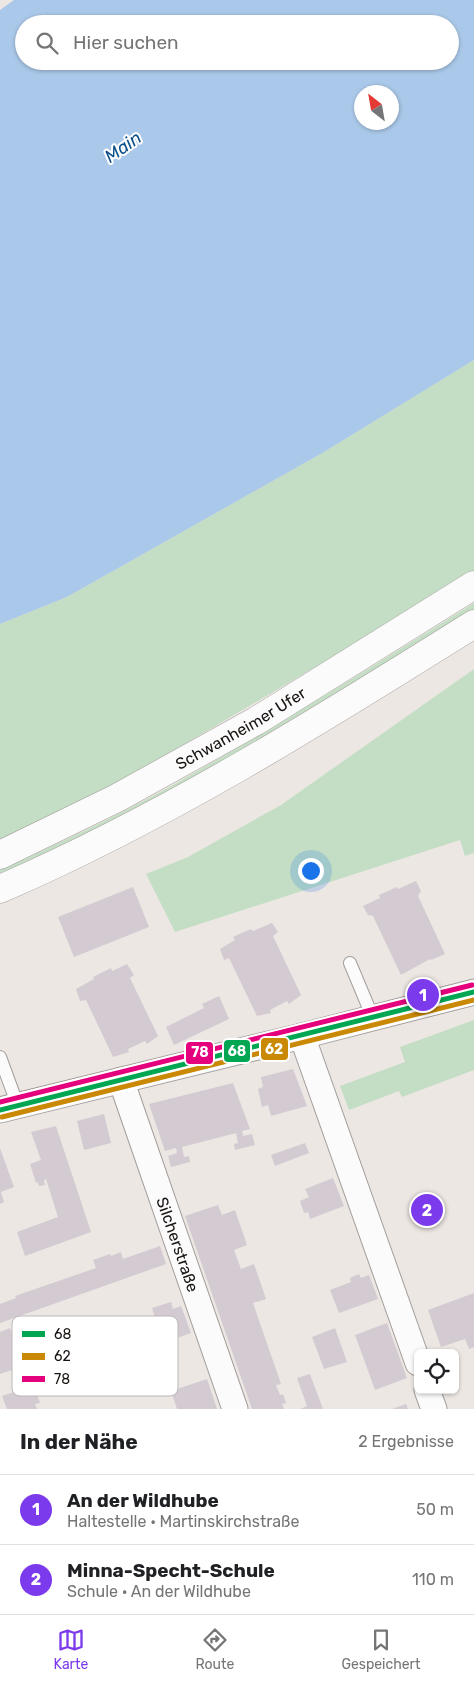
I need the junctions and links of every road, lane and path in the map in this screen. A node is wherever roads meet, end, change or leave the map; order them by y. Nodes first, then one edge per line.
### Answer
1 (474, 585) edge
2 (474, 624) edge
3 (0, 855) edge
4 (0, 889) edge
5 (350, 963) dead end
6 (474, 992) edge
7 (373, 1018) junction
8 (302, 1036) junction
9 (0, 1057) edge
10 (121, 1080) junction
11 (9, 1108) edge
12 (414, 1352) edge
13 (429, 1394) edge
14 (235, 1409) edge
15 (434, 1409) edge

1 - 3 main road, Schwanheimer Ufer
2 - 4 main road, Schwanheimer Ufer
5 - 7 lane
6 - 7 street
7 - 8 street
8 - 10 street
8 - 12 street
9 - 11 lane
10 - 11 street
10 - 14 street, Silcherstraße
13 - 15 street

